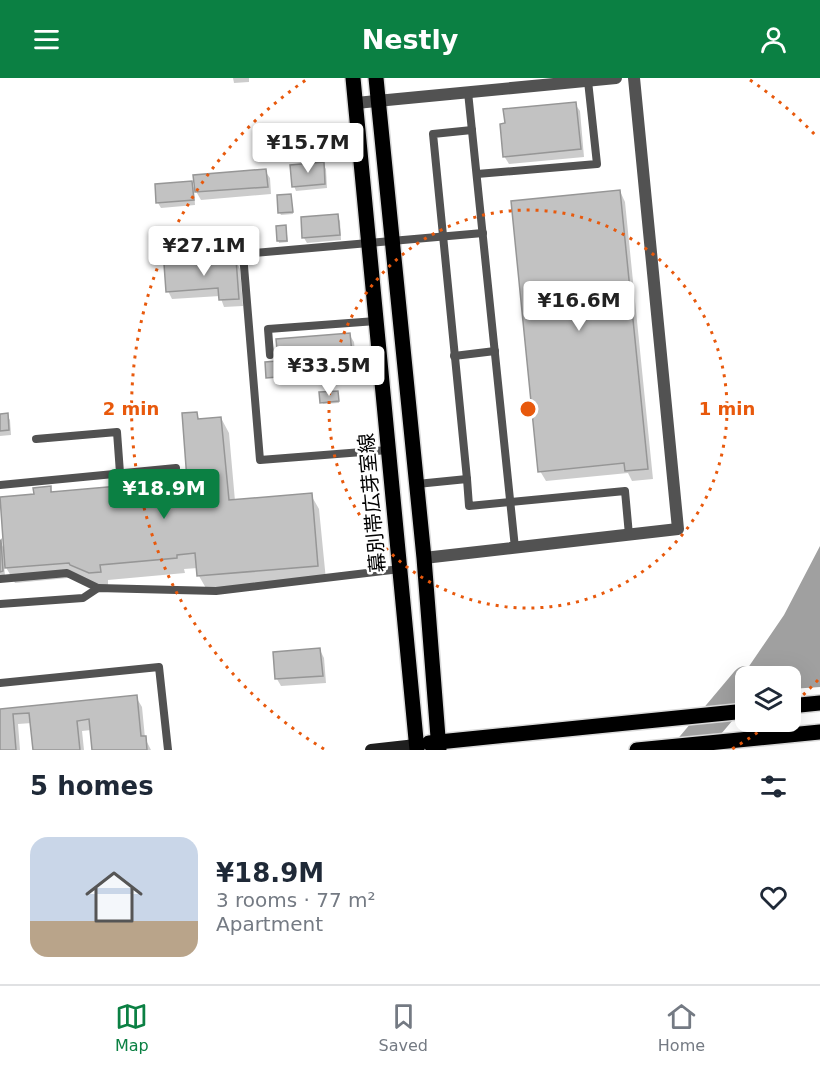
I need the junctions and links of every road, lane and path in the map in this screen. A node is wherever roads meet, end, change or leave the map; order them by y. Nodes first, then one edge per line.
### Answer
1 (353, 78) edge
2 (376, 78) edge
3 (616, 78) edge
4 (634, 78) edge
5 (588, 81) junction
6 (506, 83) edge
7 (468, 92) junction
8 (378, 101) junction
9 (356, 103) junction
10 (472, 130) junction
11 (477, 174) junction
12 (483, 233) junction
13 (443, 237) junction
14 (392, 242) junction
15 (369, 243) junction
16 (376, 321) junction
17 (495, 351) junction
18 (270, 355) dead end
19 (454, 356) junction
20 (36, 439) dead end
21 (388, 450) junction
22 (176, 468) dead end
23 (120, 473) junction
24 (467, 479) junction
25 (417, 484) junction
26 (0, 485) edge
27 (510, 502) junction
28 (629, 535) junction
29 (515, 548) junction
30 (424, 558) junction
31 (400, 569) junction
32 (0, 579) edge
33 (98, 588) junction
34 (0, 604) edge
35 (0, 683) edge
36 (820, 703) edge
37 (801, 705) edge
38 (735, 712) edge
39 (820, 732) edge
40 (439, 746) edge
41 (417, 747) edge
42 (168, 750) edge
43 (370, 750) edge
44 (637, 750) edge

1 - 9 main road, 幕別帯広芽室線
2 - 8 main road
3 - 5 street
4 - 28 street
5 - 6 street
5 - 11 lane
6 - 7 street
7 - 8 street
7 - 10 lane
8 - 9 street
8 - 14 main road
9 - 15 main road, 幕別帯広芽室線
10 - 11 lane
10 - 13 lane
11 - 12 lane
12 - 13 lane
12 - 17 lane
13 - 14 lane
13 - 19 lane
14 - 15 lane
14 - 25 main road
15 - 16 main road, 幕別帯広芽室線
15 - 21 lane
16 - 18 lane
16 - 21 main road, 幕別帯広芽室線
17 - 19 lane
17 - 27 lane
19 - 24 lane
20 - 23 lane
21 - 31 main road, 幕別帯広芽室線
22 - 23 lane
23 - 26 lane
24 - 25 lane
24 - 27 lane
25 - 30 main road
27 - 28 lane
27 - 29 lane
28 - 29 street
29 - 30 street
30 - 40 main road
31 - 33 lane
31 - 41 main road, 幕別帯広芽室線
32 - 33 lane
33 - 34 lane
35 - 42 lane
36 - 37 main road
38 - 40 main road
39 - 44 main road
40 - 41 main road
41 - 43 main road

